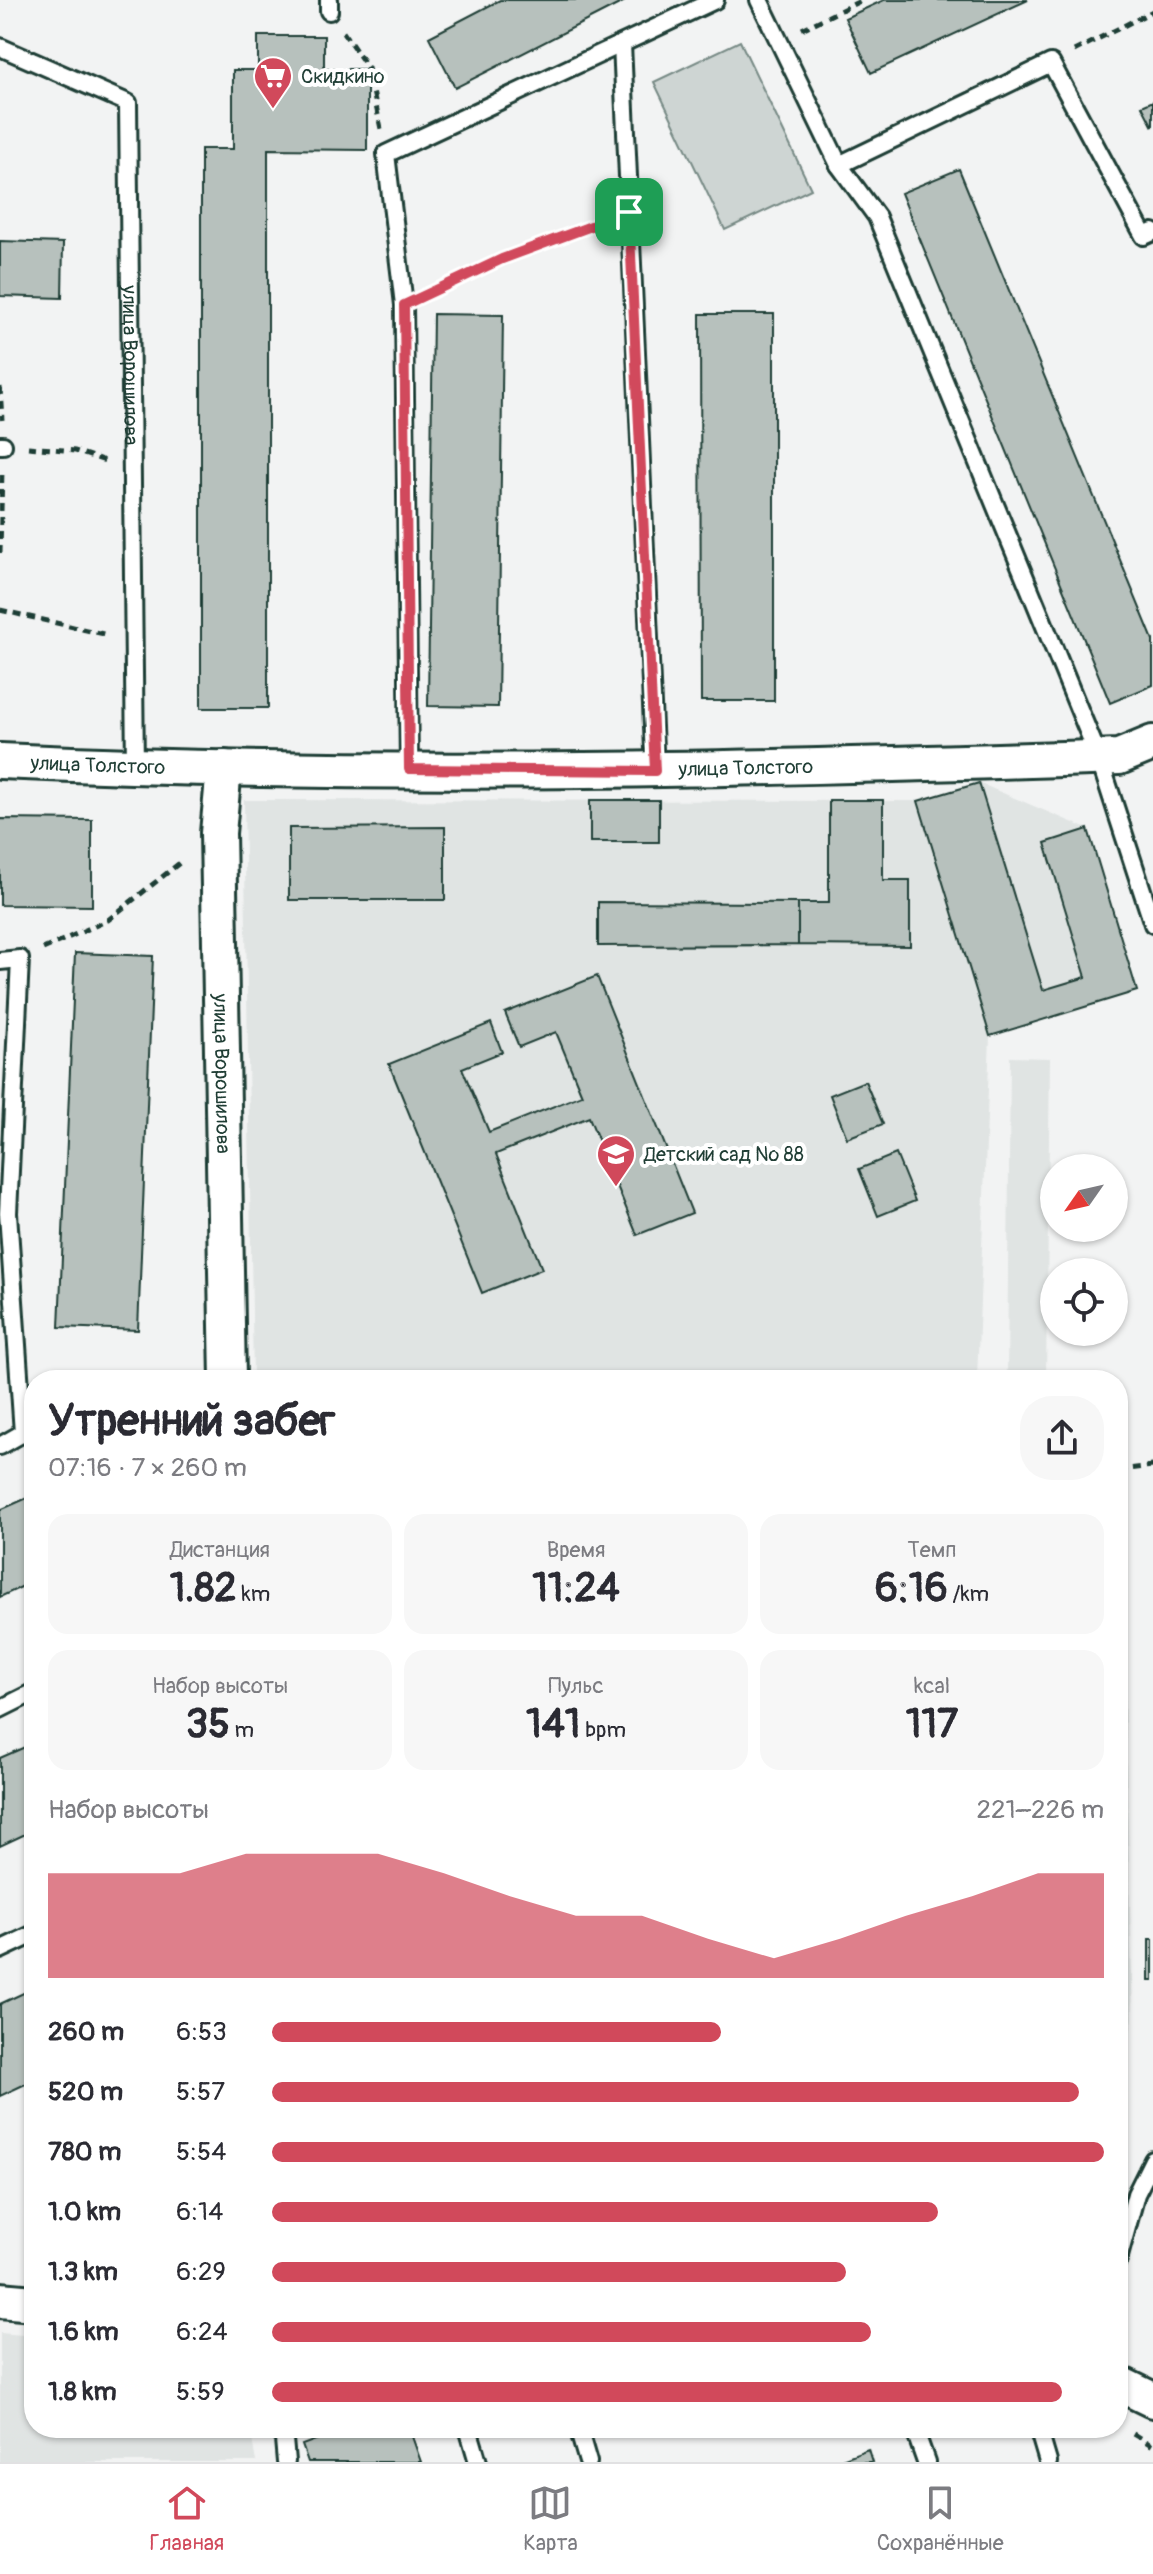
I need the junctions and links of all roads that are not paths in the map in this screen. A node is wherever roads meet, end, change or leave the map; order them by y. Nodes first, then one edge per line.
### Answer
1 (715, 0) edge
2 (759, 0) edge
3 (622, 44) junction
4 (0, 47) edge
5 (839, 165) junction
6 (1153, 232) edge
7 (1153, 743) edge
8 (1099, 758) junction
9 (0, 761) edge
10 (135, 767) junction
11 (224, 768) junction
12 (409, 769) junction
13 (655, 771) junction
14 (1153, 924) edge
15 (0, 961) edge
16 (228, 1370) edge
17 (0, 1446) edge
18 (24, 1697) edge
19 (0, 1709) edge
20 (24, 1939) edge
21 (0, 1950) edge
22 (1153, 2160) edge
23 (1128, 2223) edge
24 (0, 2300) edge
25 (24, 2302) edge
26 (1128, 2388) edge
27 (1153, 2400) edge
28 (284, 2438) edge
29 (471, 2438) edge
30 (581, 2438) edge
31 (918, 2438) edge
32 (1041, 2438) edge
33 (286, 2462) edge
34 (478, 2462) edge
35 (588, 2462) edge
36 (926, 2462) edge
37 (1048, 2462) edge

1 - 3 lane
2 - 5 lane
3 - 12 lane
3 - 13 lane
4 - 10 lane, улица Ворошилова
5 - 6 lane
5 - 8 lane
7 - 8 street, улица Толстого
8 - 13 street, улица Толстого
8 - 14 lane
9 - 10 street, улица Толстого
10 - 11 street, улица Толстого
11 - 12 street, улица Толстого
11 - 16 street, улица Ворошилова
12 - 13 street, улица Толстого
15 - 17 lane
18 - 19 lane
20 - 21 lane
22 - 23 lane
24 - 25 street
26 - 27 street
28 - 33 lane
29 - 34 lane
30 - 35 lane
31 - 36 lane
32 - 37 lane

